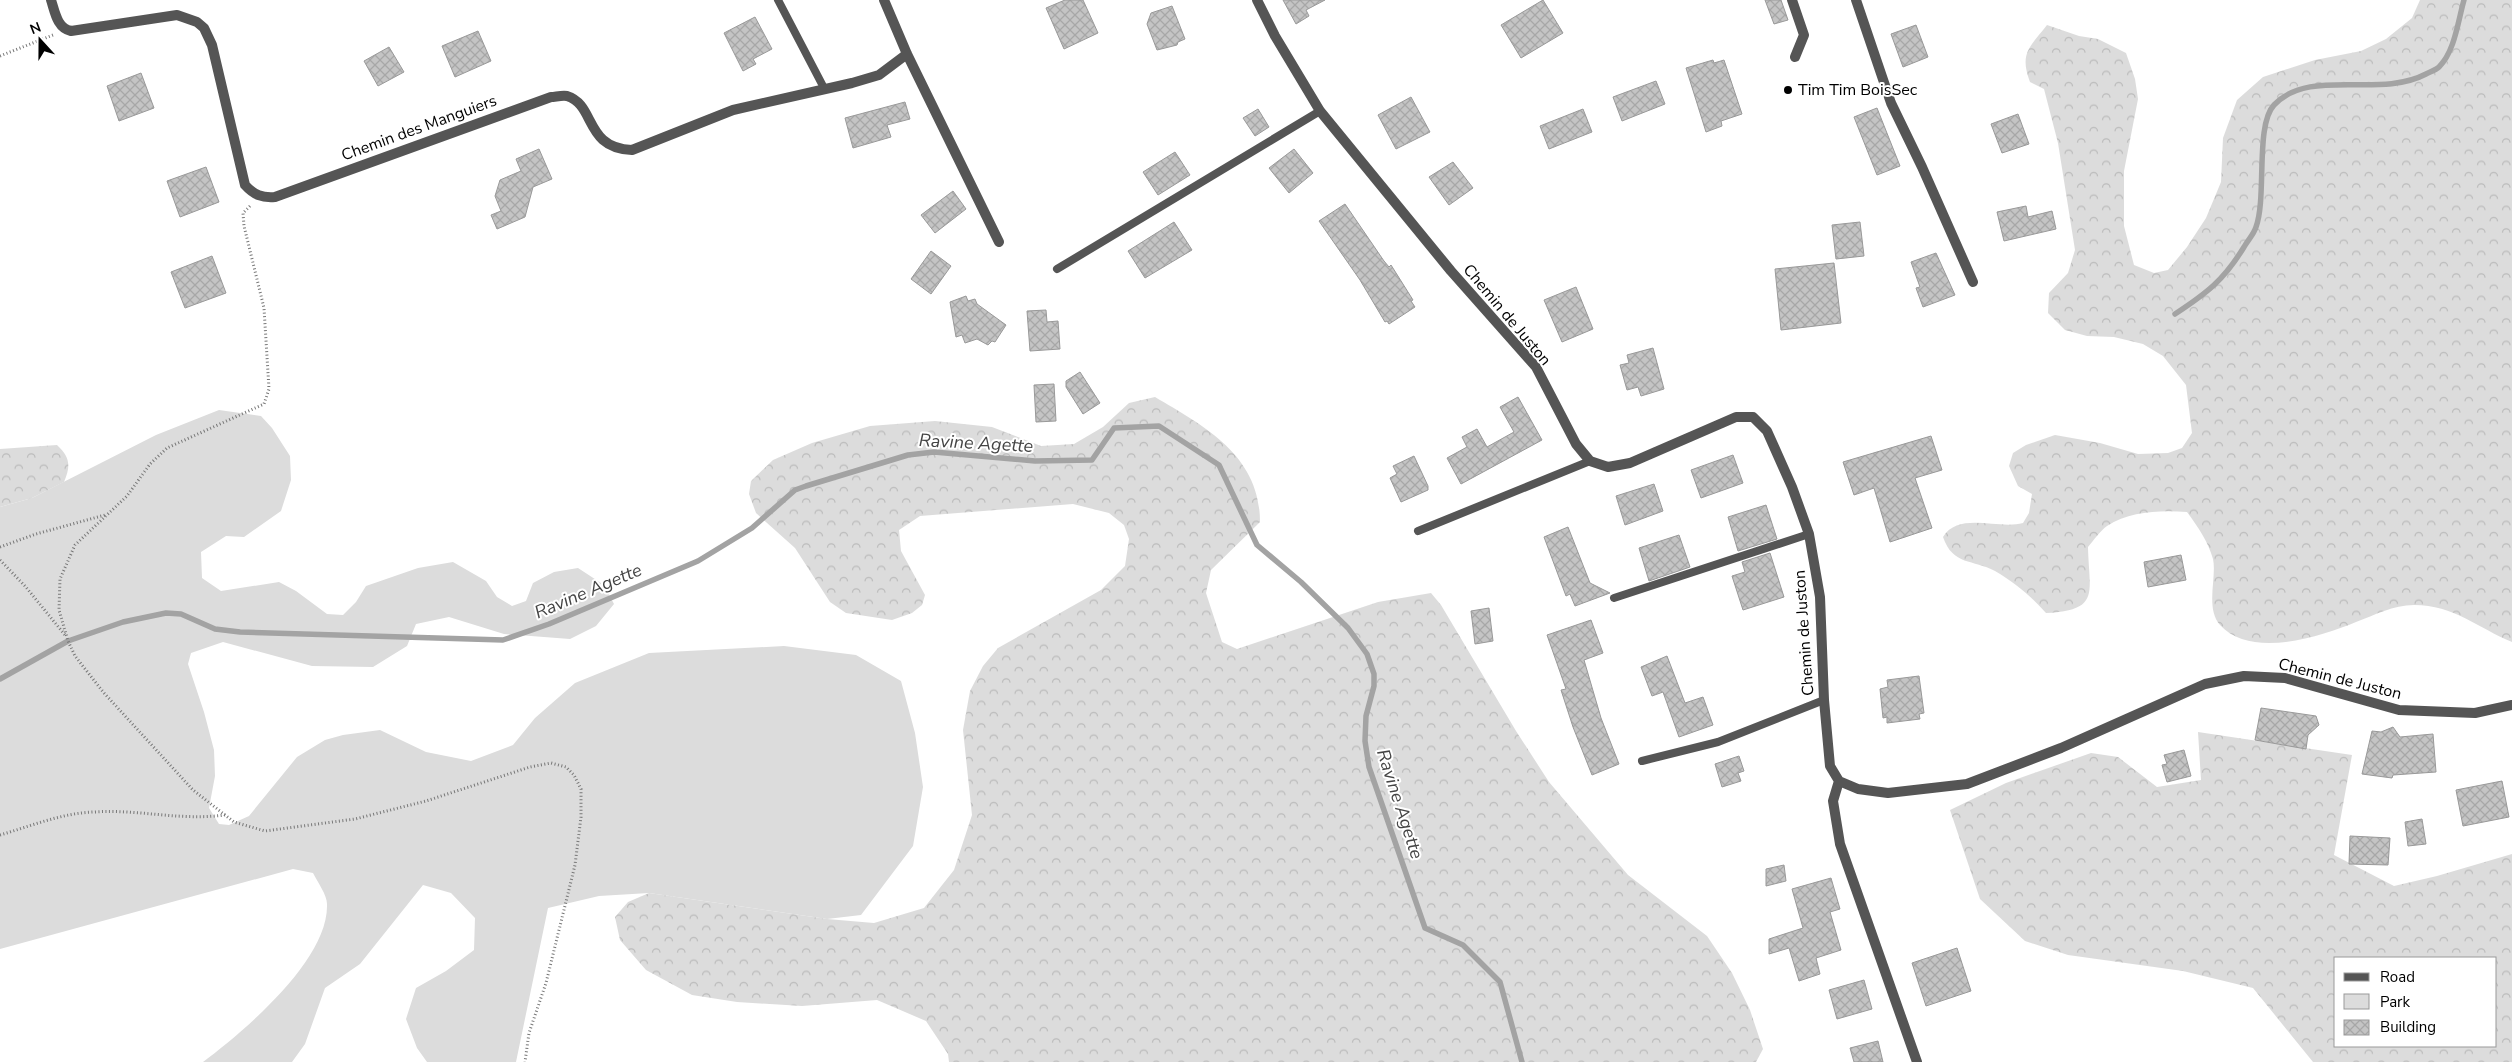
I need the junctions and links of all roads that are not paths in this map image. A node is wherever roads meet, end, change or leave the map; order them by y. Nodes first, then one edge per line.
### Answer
1 (51, 0) edge
2 (778, 0) edge
3 (884, 0) edge
4 (1258, 0) edge
5 (1792, 0) edge
6 (1856, 0) edge
7 (907, 54) junction
8 (1795, 57) dead end
9 (824, 88) junction
10 (1320, 111) junction
11 (999, 242) dead end
12 (1057, 269) dead end
13 (1973, 282) dead end
14 (1590, 461) junction
15 (1418, 531) dead end
16 (1809, 534) junction
17 (1614, 598) dead end
18 (1824, 700) junction
19 (2512, 705) edge
20 (1642, 760) dead end
21 (1839, 781) junction
22 (1917, 1062) edge

1 - 9 street, Chemin des Manguiers
2 - 9 lane
3 - 7 street
4 - 10 street, Chemin de Juston
5 - 8 street
6 - 13 street
7 - 9 street, Chemin des Manguiers
7 - 11 street
10 - 12 lane
10 - 14 street, Chemin de Juston
14 - 15 lane
14 - 16 street, Chemin de Juston
16 - 17 lane
16 - 18 street, Chemin de Juston
18 - 20 lane
18 - 21 street, Chemin de Juston
19 - 21 street, Chemin de Juston
21 - 22 street

